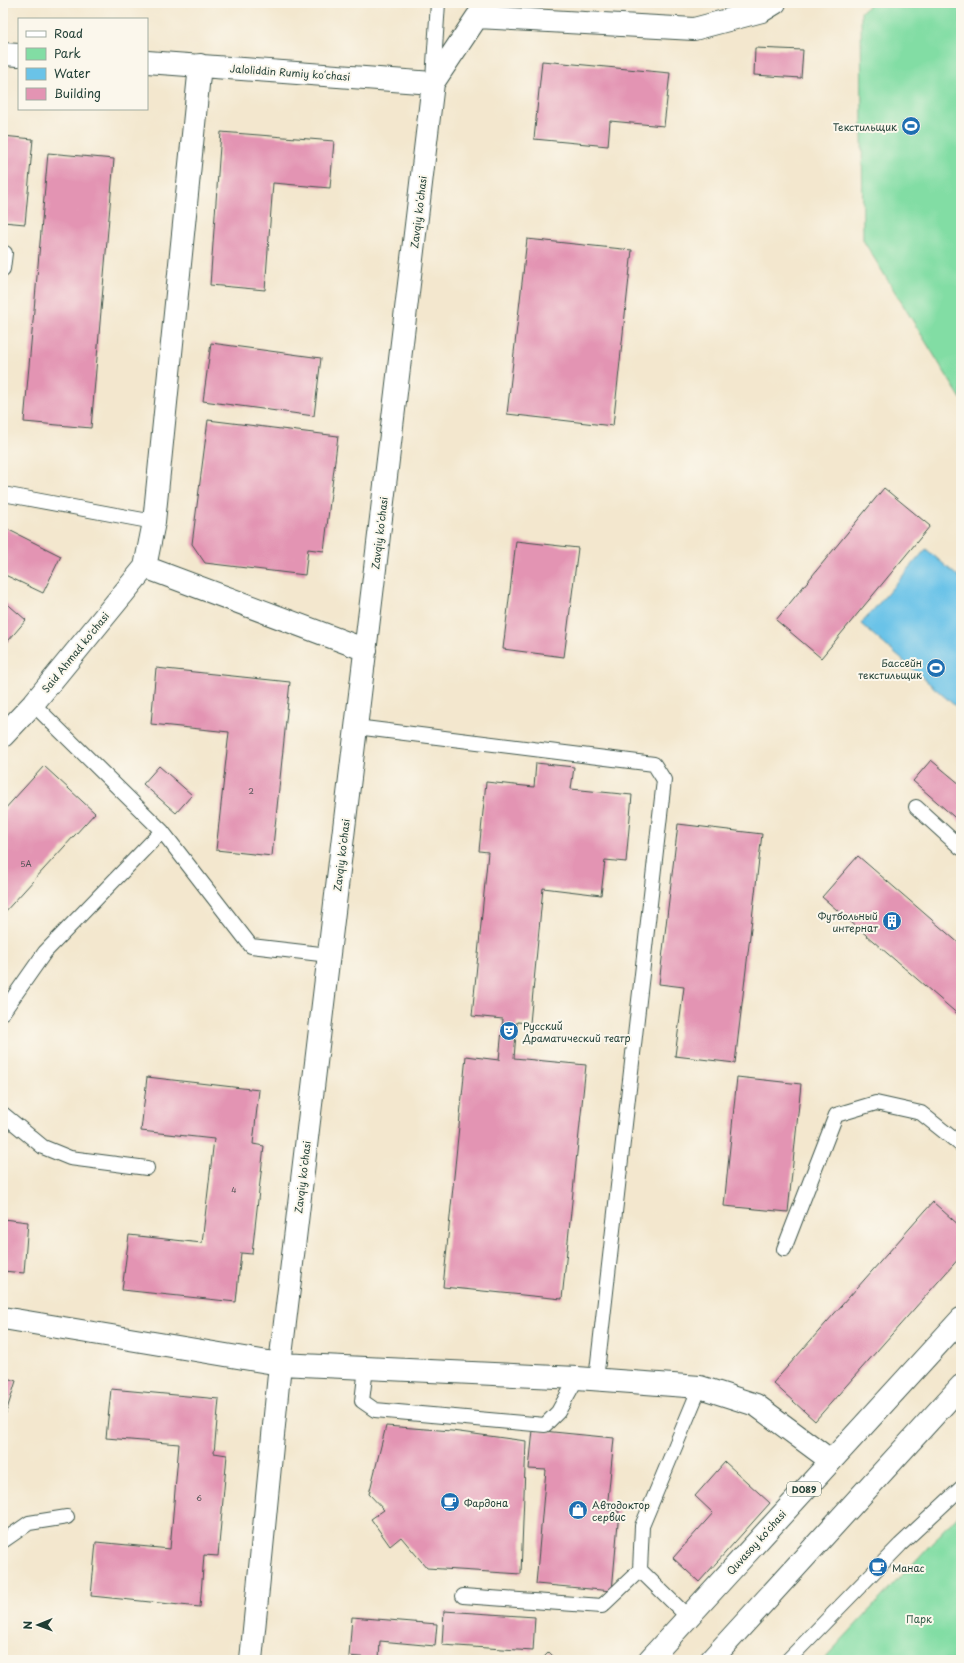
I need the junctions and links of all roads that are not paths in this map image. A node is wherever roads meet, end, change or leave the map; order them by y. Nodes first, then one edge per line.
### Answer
1 (438, 3) edge
2 (775, 3) edge
3 (478, 10) edge
4 (3, 54) edge
5 (18, 55) edge
6 (148, 62) edge
7 (200, 65) junction
8 (433, 83) junction
9 (5, 253) dead end
10 (3, 269) edge
11 (3, 494) edge
12 (154, 522) junction
13 (145, 566) junction
14 (366, 650) junction
15 (33, 704) junction
16 (356, 727) junction
17 (3, 736) edge
18 (916, 807) dead end
19 (162, 831) junction
20 (961, 848) edge
21 (329, 955) junction
22 (3, 1012) edge
23 (3, 1114) edge
24 (961, 1145) edge
25 (148, 1168) dead end
26 (784, 1249) dead end
27 (3, 1318) edge
28 (961, 1319) edge
29 (280, 1364) junction
30 (366, 1368) junction
31 (586, 1379) junction
32 (961, 1386) edge
33 (700, 1387) junction
34 (830, 1460) junction
35 (961, 1488) edge
36 (67, 1516) dead end
37 (3, 1541) edge
38 (640, 1570) junction
39 (463, 1596) dead end
40 (688, 1617) junction
41 (251, 1660) edge
42 (649, 1660) edge
43 (711, 1660) edge
44 (788, 1660) edge

1 - 8 lane
2 - 3 street, Zavqiy koʻchasi
3 - 8 street, Zavqiy koʻchasi
4 - 5 street
6 - 7 street, Jaloliddin Rumiy koʻchasi
7 - 8 street, Jaloliddin Rumiy koʻchasi
7 - 12 street
8 - 14 street, Zavqiy koʻchasi
9 - 10 lane
11 - 12 lane
12 - 13 street
13 - 14 street
13 - 15 street, Said Ahmad ko'chasi
14 - 16 street, Zavqiy koʻchasi
15 - 17 street, Said Ahmad ko'chasi
15 - 19 lane
16 - 21 street, Zavqiy koʻchasi
16 - 31 lane
18 - 20 lane
19 - 21 lane
19 - 22 lane
21 - 29 street, Zavqiy koʻchasi
23 - 25 lane
24 - 26 lane
27 - 29 street
28 - 34 street, Quvasoy koʻchasi / D089
29 - 30 street
29 - 41 street, Zavqiy koʻchasi
30 - 31 street
30 - 31 lane
31 - 33 street
32 - 43 street
33 - 34 street
33 - 38 lane
34 - 40 street, Quvasoy koʻchasi / D089
35 - 44 lane
36 - 37 lane
38 - 39 lane
38 - 40 lane
40 - 42 street, Quvasoy koʻchasi / D089

